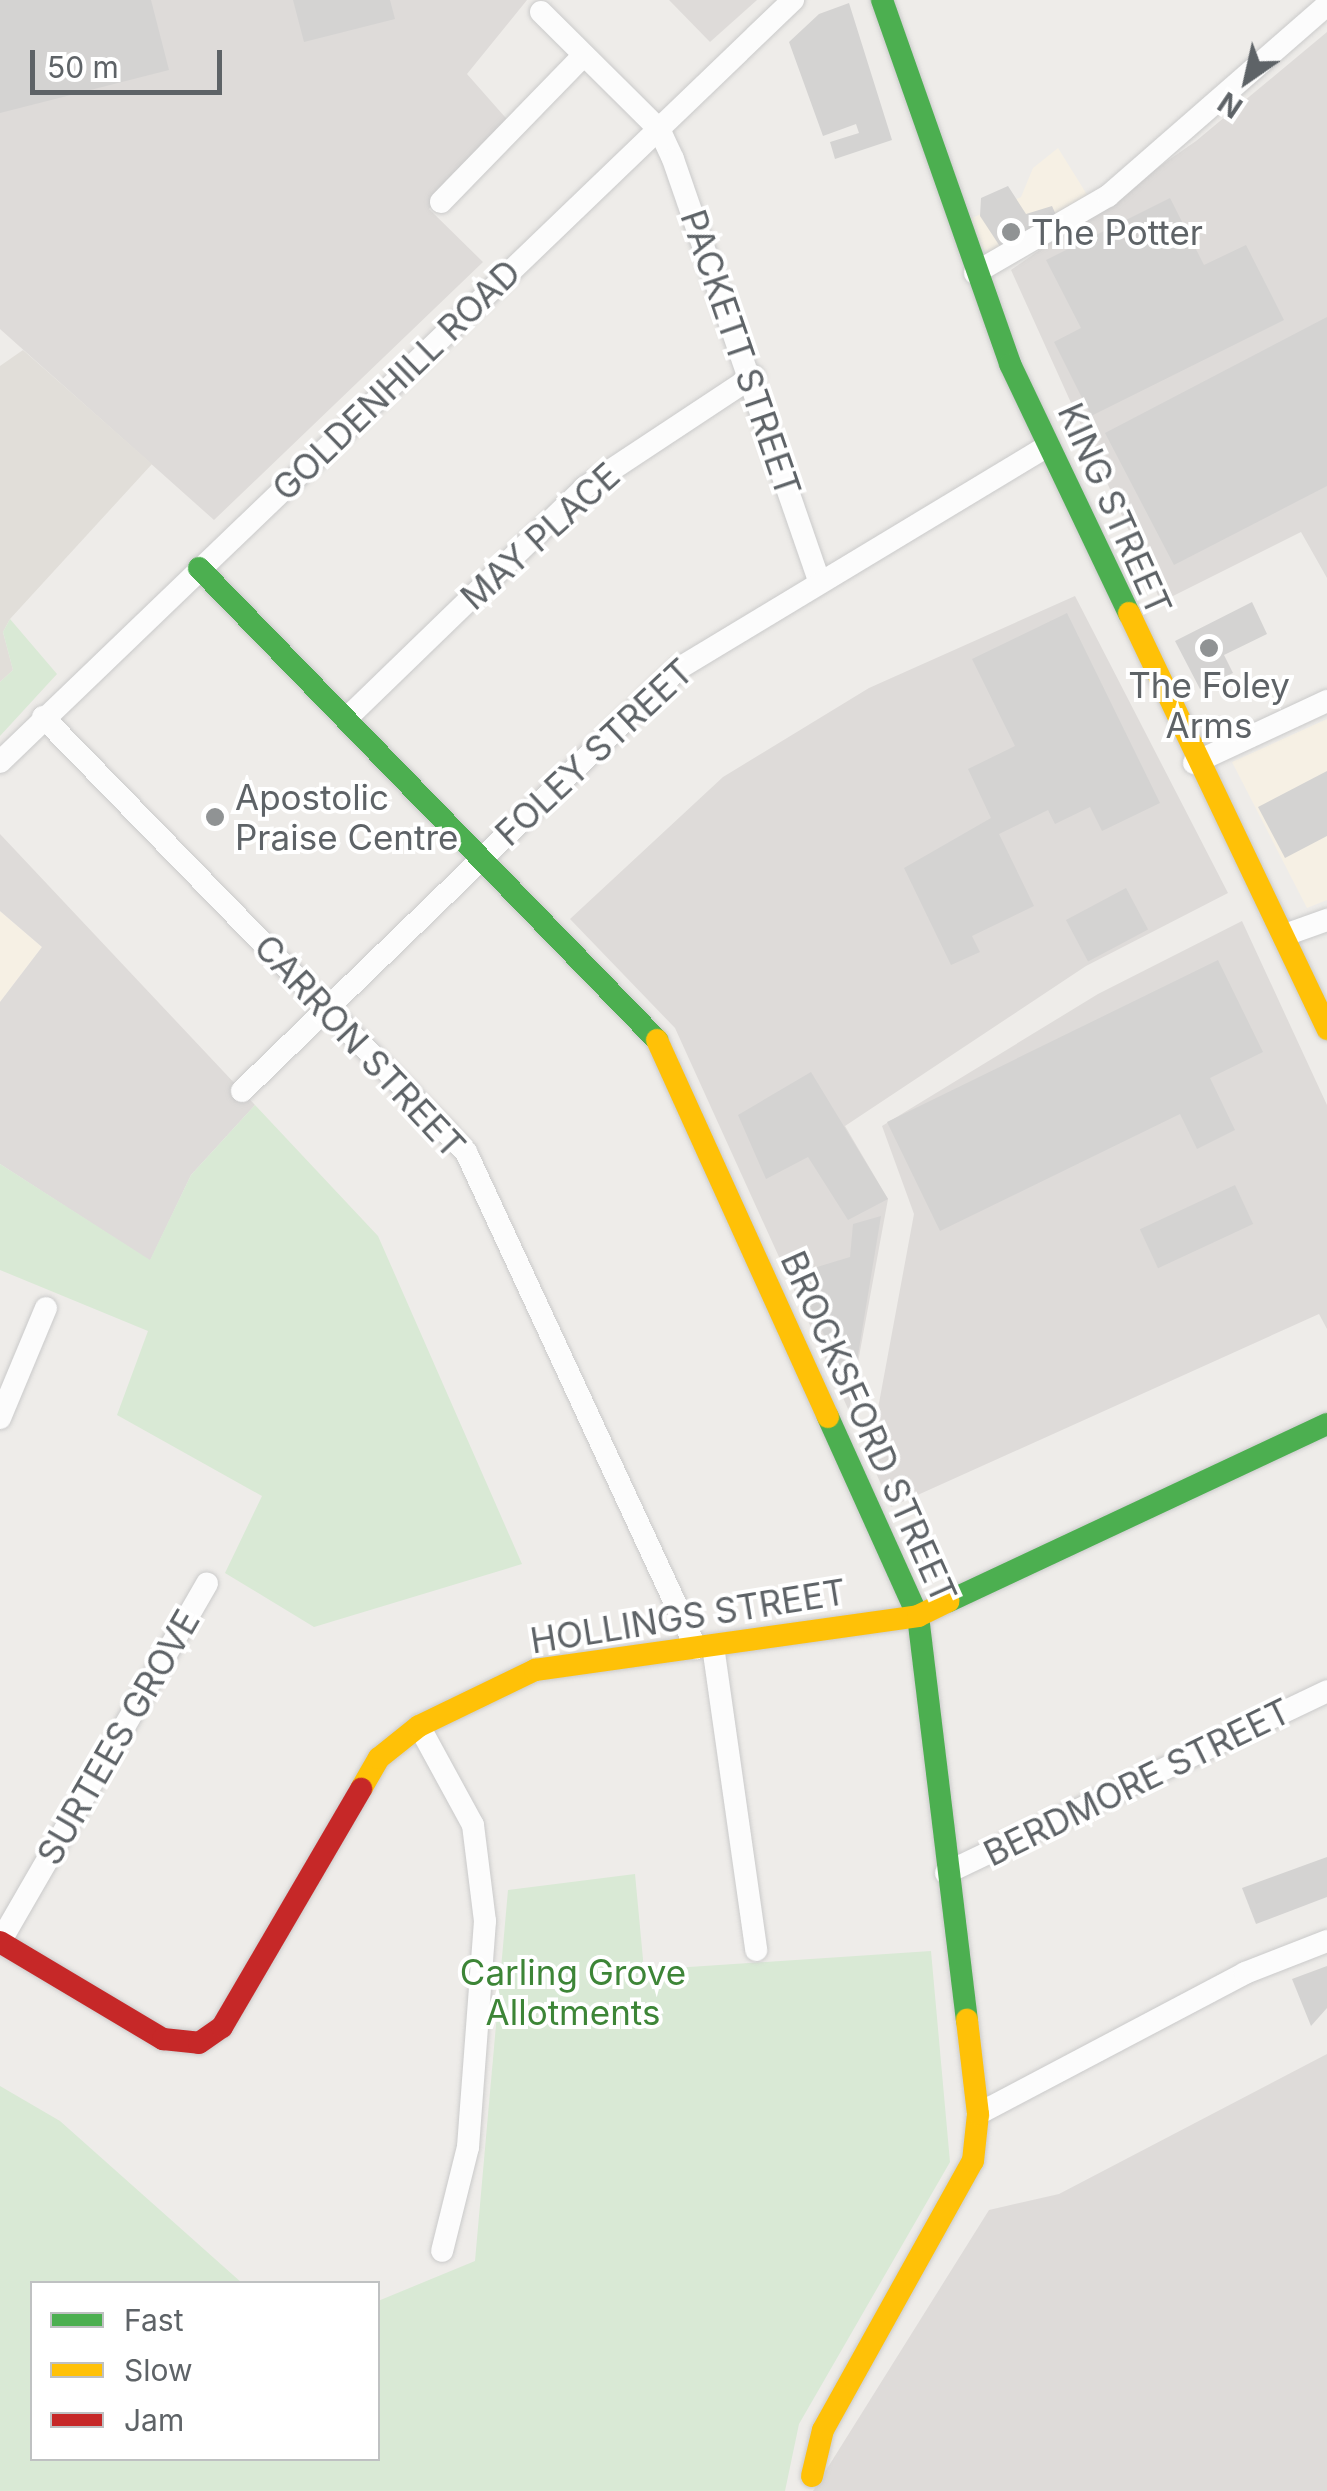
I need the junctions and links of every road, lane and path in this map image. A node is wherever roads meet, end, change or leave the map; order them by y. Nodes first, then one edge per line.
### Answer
1 (793, 0) edge
2 (882, 0) edge
3 (1327, 5) edge
4 (541, 12) dead end
5 (584, 55) junction
6 (658, 130) junction
7 (442, 202) dead end
8 (975, 273) junction
9 (752, 376) junction
10 (1047, 446) junction
11 (199, 568) junction
12 (818, 578) junction
13 (1327, 700) edge
14 (43, 717) junction
15 (346, 719) junction
16 (0, 762) edge
17 (1194, 763) junction
18 (480, 860) junction
19 (1327, 920) edge
20 (1285, 935) junction
21 (327, 1006) junction
22 (1327, 1029) edge
23 (242, 1092) dead end
24 (46, 1308) dead end
25 (3, 1404) edge
26 (1327, 1424) edge
27 (207, 1584) dead end
28 (918, 1616) junction
29 (704, 1647) junction
30 (1327, 1691) edge
31 (419, 1726) junction
32 (946, 1873) junction
33 (1327, 1941) edge
34 (0, 1942) edge
35 (756, 1950) dead end
36 (978, 2114) junction
37 (442, 2251) dead end
38 (812, 2476) dead end

1 - 6 street, GOLDENHILL ROAD
2 - 8 street, KING STREET
3 - 8 street
4 - 5 street
5 - 6 street
5 - 7 street
6 - 9 street, PACKETT STREET
6 - 11 street, GOLDENHILL ROAD
8 - 10 street, KING STREET
9 - 12 street, PACKETT STREET
9 - 15 street, MAY PLACE
10 - 12 street, FOLEY STREET
10 - 17 street, KING STREET
11 - 14 street, GOLDENHILL ROAD
11 - 15 street, BROCKSFORD STREET
12 - 18 street, FOLEY STREET
13 - 17 street
14 - 16 street, GOLDENHILL ROAD
14 - 21 street, CARRON STREET
15 - 18 street, BROCKSFORD STREET
17 - 20 street, KING STREET
18 - 21 street, FOLEY STREET
18 - 28 street, BROCKSFORD STREET
19 - 20 street
20 - 22 street, KING STREET
21 - 23 street, FOLEY STREET
21 - 29 street, CARRON STREET
24 - 25 street
26 - 28 street, HOLLINGS STREET
27 - 34 street, SURTEES GROVE
28 - 29 street, HOLLINGS STREET
28 - 32 street, BROCKSFORD STREET
29 - 31 street, HOLLINGS STREET
29 - 35 street, CARRON STREET
30 - 32 street, BERDMORE STREET
31 - 34 street, HOLLINGS STREET
31 - 37 street
32 - 36 street, BROCKSFORD STREET
33 - 36 street
36 - 38 street, BROCKSFORD STREET

